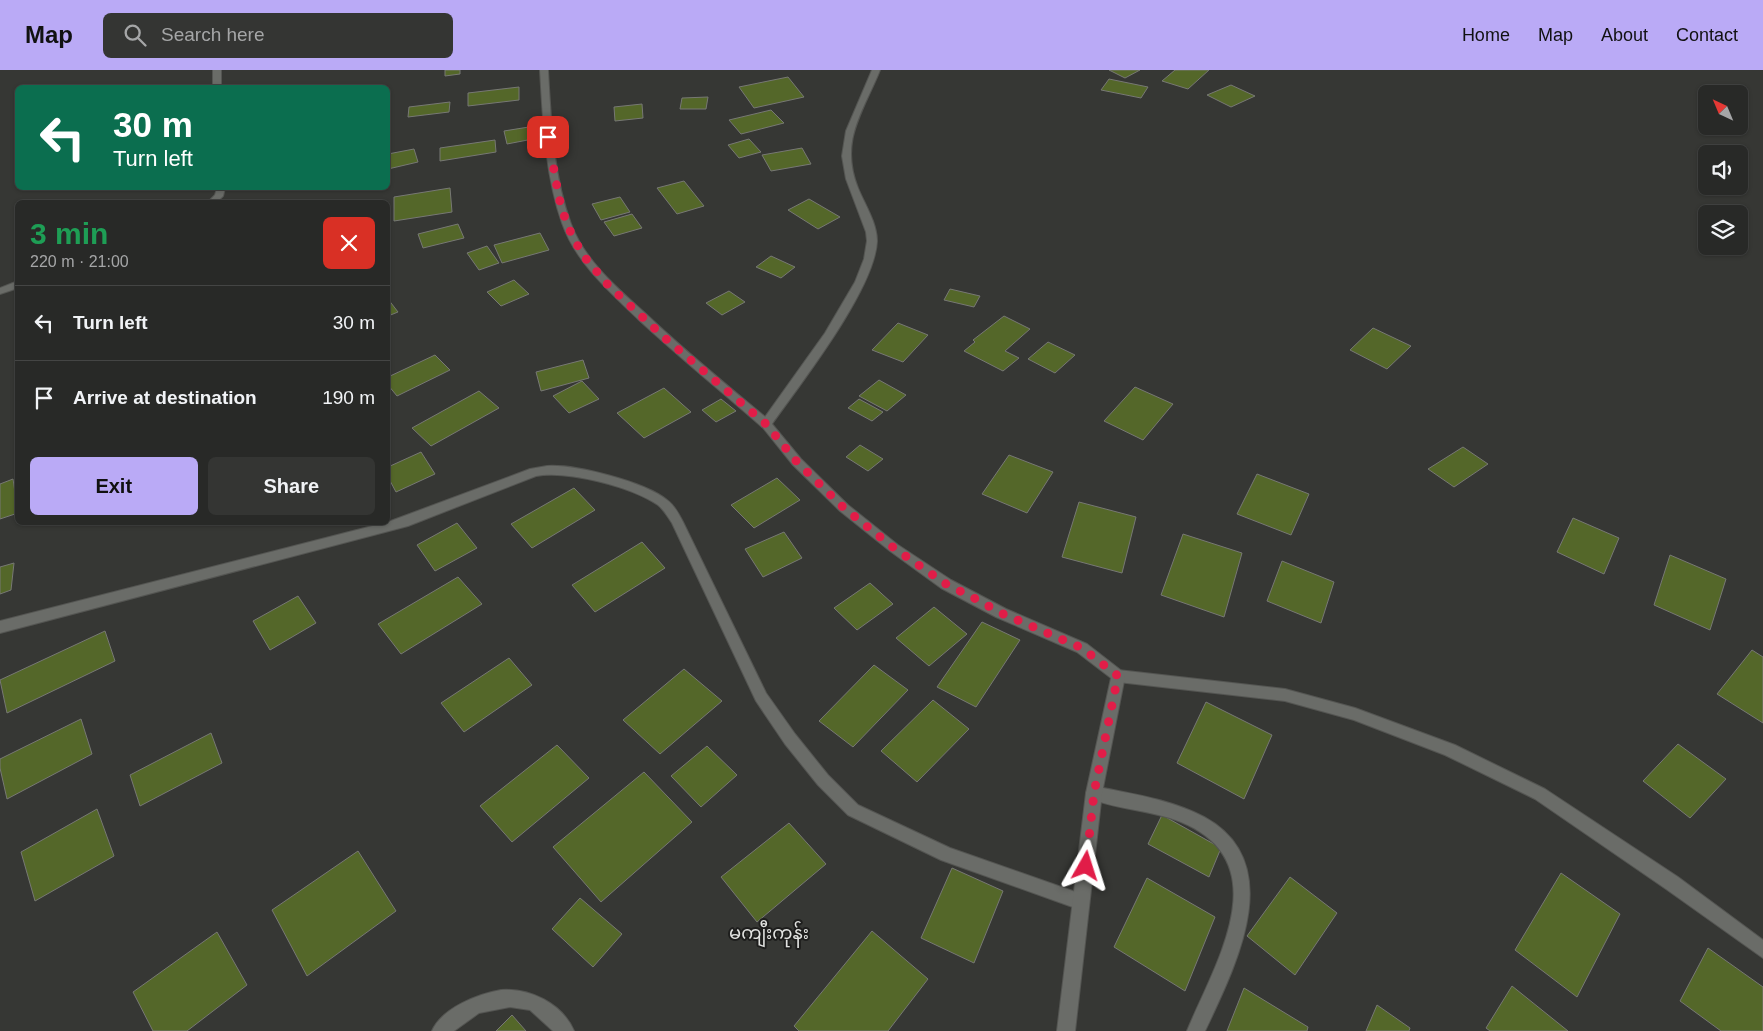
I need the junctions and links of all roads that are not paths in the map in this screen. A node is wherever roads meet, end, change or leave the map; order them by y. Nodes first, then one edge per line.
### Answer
1 (217, 70) edge
2 (544, 70) edge
3 (876, 70) edge
4 (217, 85) edge
5 (15, 285) edge
6 (0, 291) edge
7 (766, 424) junction
8 (0, 627) edge
9 (1118, 676) junction
10 (1094, 793) junction
11 (1081, 902) junction
12 (1763, 950) edge
13 (441, 1031) edge
14 (565, 1031) edge
15 (1066, 1031) edge
16 (1196, 1031) edge

1 - 4 street
2 - 7 street
3 - 7 street
5 - 6 street
7 - 9 street
8 - 11 street
9 - 10 street
9 - 12 street
10 - 11 street
10 - 16 street
11 - 15 street
13 - 14 street

